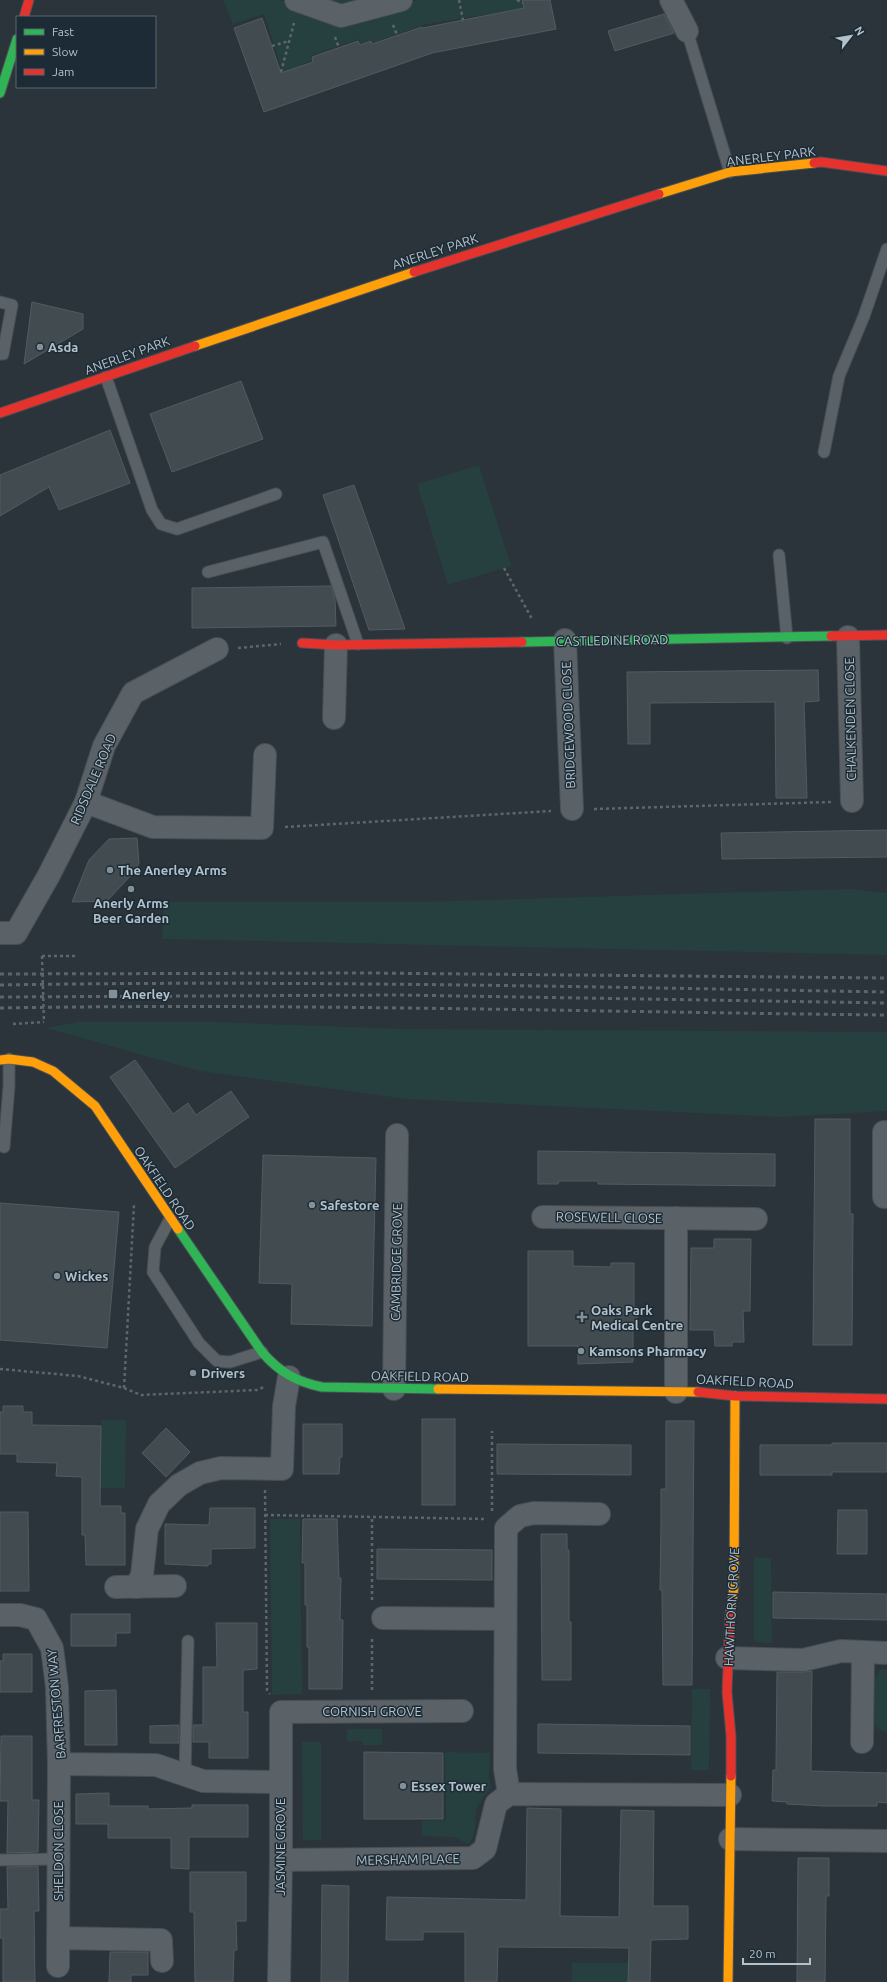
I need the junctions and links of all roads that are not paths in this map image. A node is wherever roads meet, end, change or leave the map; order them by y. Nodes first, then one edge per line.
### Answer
1 (29, 0) edge
2 (401, 0) edge
3 (671, 0) edge
4 (298, 1) edge
5 (24, 16) edge
6 (687, 31) joint
7 (16, 42) edge
8 (0, 93) edge
9 (887, 171) edge
10 (730, 172) junction
11 (887, 249) edge
12 (0, 302) edge
13 (0, 354) edge
14 (106, 377) junction
15 (0, 413) edge
16 (824, 452) dead end
17 (276, 494) dead end
18 (779, 555) dead end
19 (208, 572) dead end
20 (887, 635) edge
21 (848, 637) junction
22 (787, 638) junction
23 (555, 640) junction
24 (302, 643) road end
25 (358, 644) junction
26 (336, 645) junction
27 (217, 649) road end
28 (334, 718) dead end
29 (265, 755) dead end
30 (852, 801) dead end
31 (86, 802) junction
32 (572, 809) dead end
33 (0, 933) edge
34 (5, 1059) edge
35 (884, 1132) dead end
36 (397, 1135) dead end
37 (4, 1147) dead end
38 (887, 1197) edge
39 (543, 1217) dead end
40 (676, 1218) junction
41 (170, 1219) junction
42 (756, 1219) dead end
43 (262, 1352) junction
44 (289, 1377) junction
45 (394, 1389) junction
46 (676, 1392) junction
47 (735, 1396) junction
48 (887, 1399) edge
49 (599, 1514) dead end
50 (175, 1586) dead end
51 (0, 1615) edge
52 (383, 1618) dead end
53 (505, 1619) junction
54 (188, 1641) dead end
55 (862, 1653) junction
56 (887, 1653) edge
57 (727, 1658) junction
58 (462, 1710) dead end
59 (281, 1712) joint
60 (862, 1742) dead end
61 (59, 1764) junction
62 (185, 1775) junction
63 (280, 1782) junction
64 (730, 1795) junction
65 (503, 1799) junction
66 (730, 1839) junction
67 (887, 1841) edge
68 (58, 1859) junction
69 (0, 1860) edge
70 (281, 1860) junction
71 (58, 1938) junction
72 (162, 1961) dead end
73 (58, 1966) dead end
74 (279, 1982) edge
75 (728, 1982) edge

1 - 5 street
2 - 4 street
3 - 6 street
6 - 10 lane
7 - 8 street
9 - 10 street, ANERLEY PARK
10 - 14 street, ANERLEY PARK
11 - 16 lane
12 - 13 lane
14 - 15 street, ANERLEY PARK
14 - 17 lane
18 - 22 lane
19 - 25 lane
20 - 21 street, CASTLEDINE ROAD
21 - 22 street, CASTLEDINE ROAD
21 - 30 street, CHALKENDEN CLOSE
22 - 23 street, CASTLEDINE ROAD
23 - 25 street, CASTLEDINE ROAD
23 - 32 street, BRIDGEWOOD CLOSE
24 - 26 street, CASTLEDINE ROAD
25 - 26 street, CASTLEDINE ROAD
26 - 28 street
27 - 31 street, RIDSDALE ROAD
29 - 31 street
31 - 33 street, RIDSDALE ROAD
34 - 37 lane
34 - 41 street, OAKFIELD ROAD
35 - 38 street
36 - 45 street, CAMBRIDGE GROVE
39 - 40 street, ROSEWELL CLOSE
40 - 42 street, ROSEWELL CLOSE
40 - 46 street, ROSEWELL CLOSE
41 - 43 street, OAKFIELD ROAD
41 - 43 lane
43 - 44 street, OAKFIELD ROAD
44 - 45 street, OAKFIELD ROAD
44 - 50 street
45 - 46 street, OAKFIELD ROAD
46 - 47 street, OAKFIELD ROAD
47 - 48 street, OAKFIELD ROAD
47 - 57 street, HAWTHORN GROVE
49 - 53 street
51 - 61 street, BARFRESTON WAY
52 - 53 street
53 - 65 street
54 - 62 lane
55 - 56 street
55 - 57 street
55 - 60 street
57 - 64 street, HAWTHORN GROVE
58 - 59 street, CORNISH GROVE
59 - 63 street, JASMINE GROVE
61 - 62 street, BARFRESTON WAY
61 - 68 street, SHELDON CLOSE
62 - 63 street, BARFRESTON WAY
63 - 70 street, JASMINE GROVE
64 - 65 street
64 - 66 street, HAWTHORN GROVE
65 - 70 street, MERSHAM PLACE
66 - 67 street
66 - 75 street, HAWTHORN GROVE
68 - 69 lane
68 - 71 street, SHELDON CLOSE
70 - 74 street, JASMINE GROVE
71 - 72 street
71 - 73 street, SHELDON CLOSE

